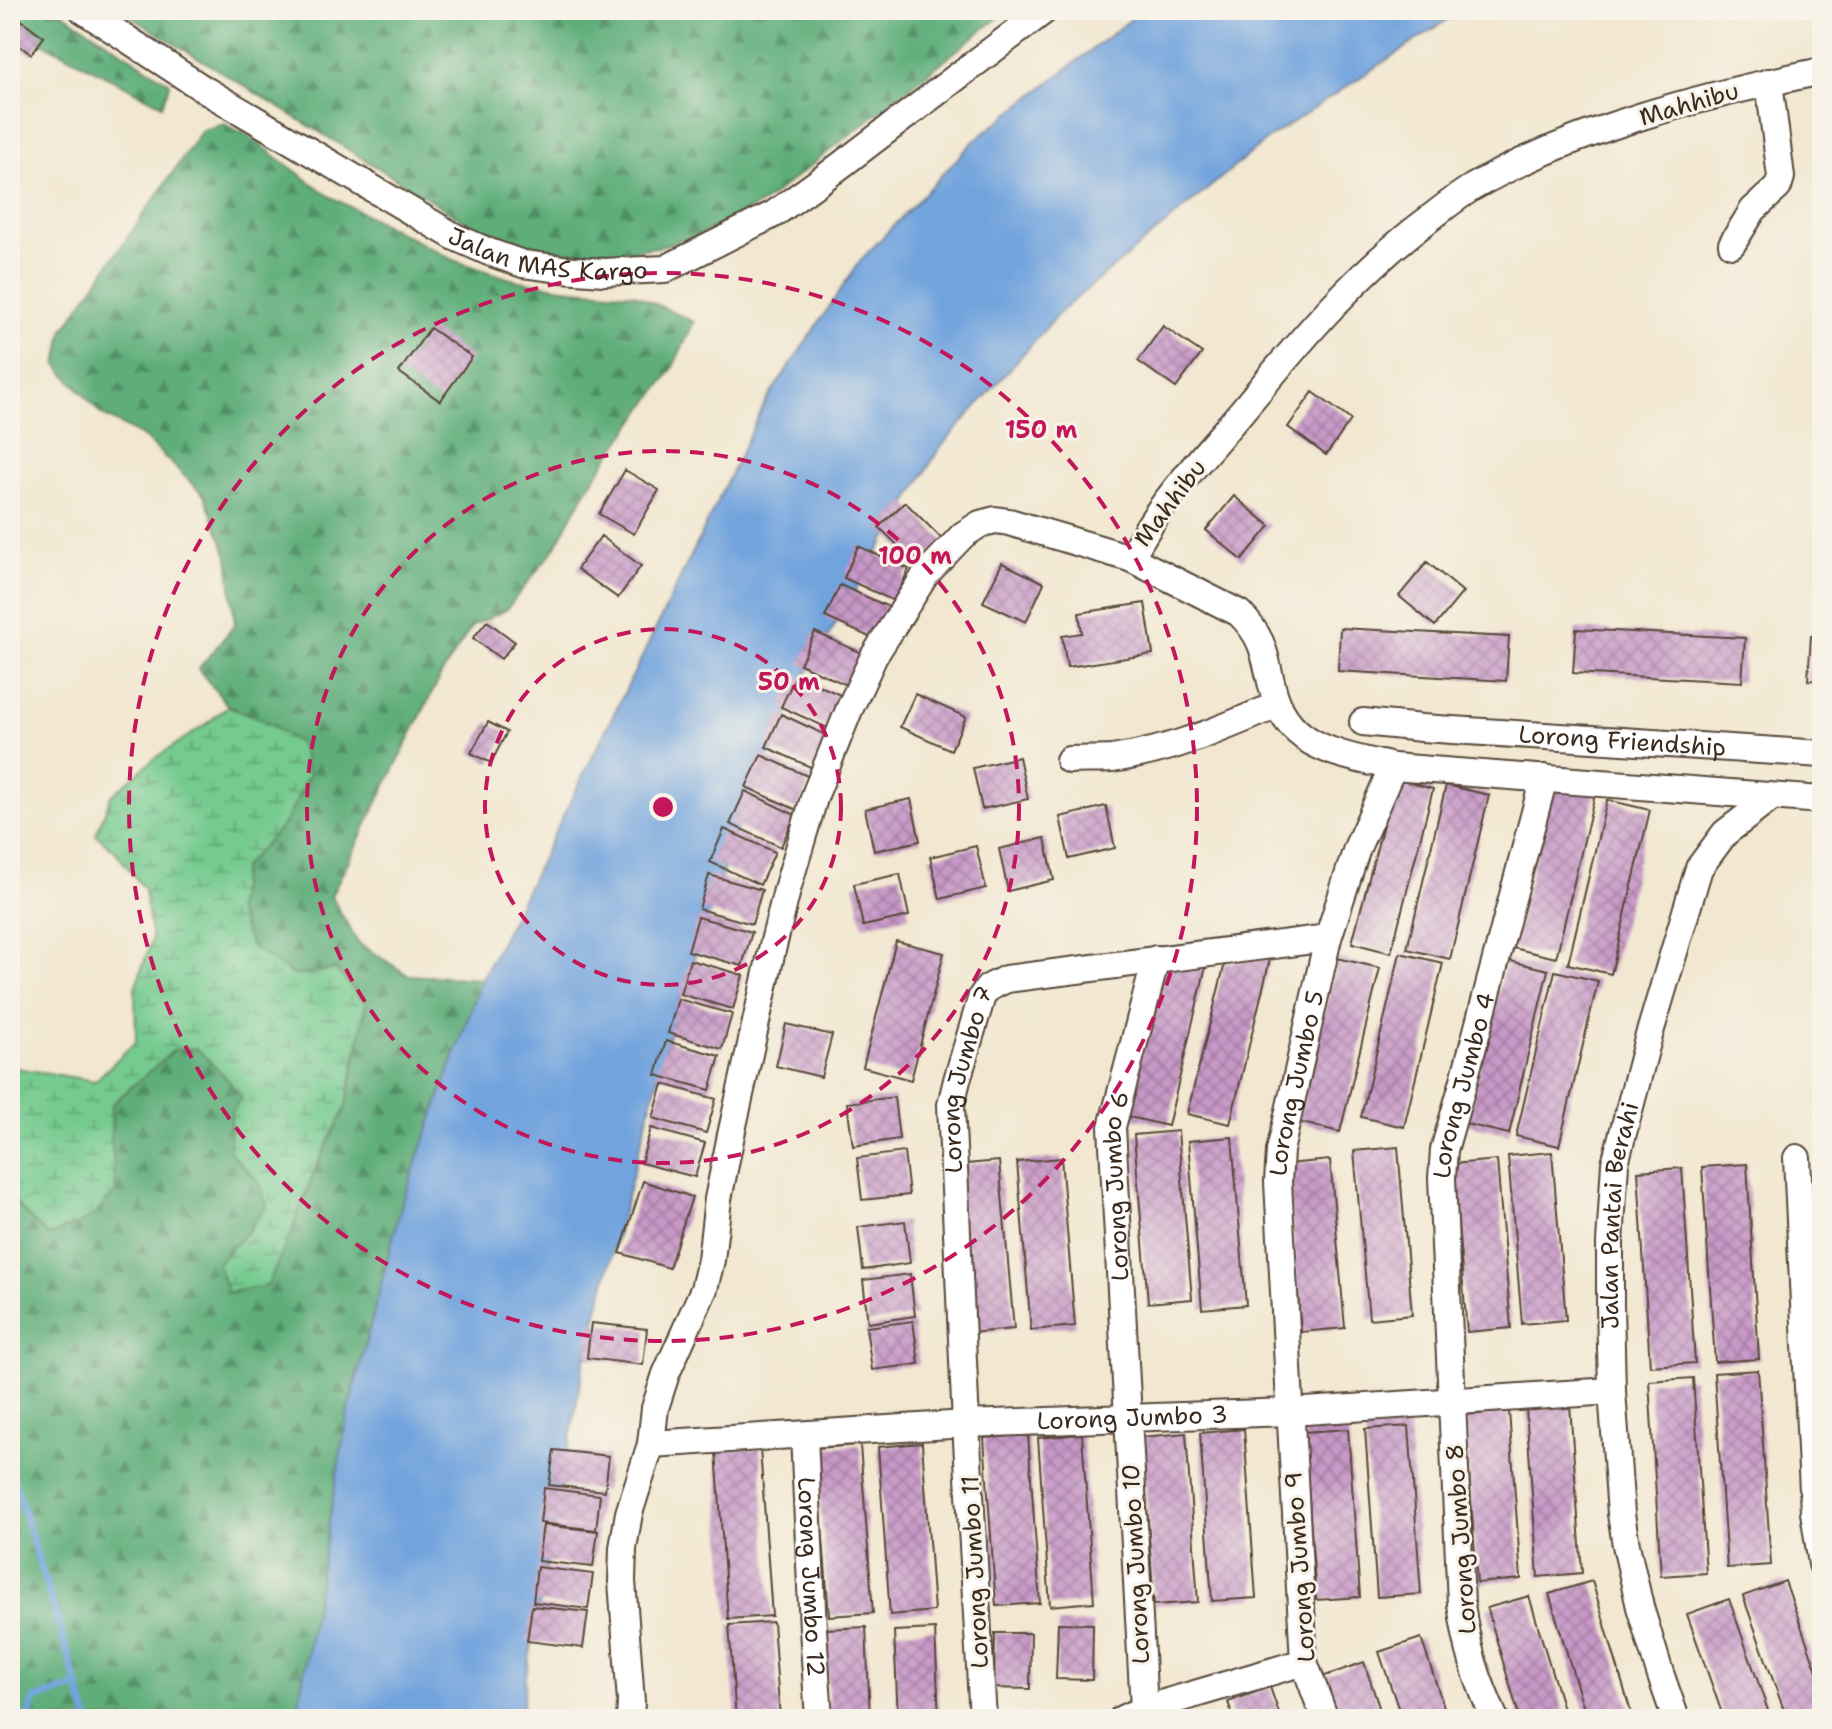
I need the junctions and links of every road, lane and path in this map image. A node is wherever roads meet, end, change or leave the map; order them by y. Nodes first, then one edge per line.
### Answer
1 (83, 10) edge
2 (1045, 10) edge
3 (1822, 71) edge
4 (1769, 82) junction
5 (1732, 244) dead end
6 (1130, 558) junction
7 (1277, 705) junction
8 (1363, 722) dead end
9 (1422, 728) junction
10 (1822, 754) edge
11 (1069, 760) dead end
12 (1403, 768) junction
13 (1544, 778) junction
14 (1772, 797) junction
15 (1822, 800) edge
16 (1328, 938) junction
17 (1156, 959) junction
18 (1797, 1158) dead end
19 (1612, 1391) junction
20 (1452, 1402) junction
21 (1290, 1412) junction
22 (1129, 1418) junction
23 (966, 1424) junction
24 (804, 1435) junction
25 (651, 1444) junction
26 (1822, 1564) edge
27 (1304, 1662) junction
28 (1133, 1714) edge
29 (630, 1719) edge
30 (819, 1719) edge
31 (983, 1719) edge
32 (1325, 1719) edge
33 (1495, 1719) edge
34 (1676, 1719) edge

1 - 2 street, Jalan MAS Kargo
3 - 4 street, Mahhibu
4 - 5 street
4 - 6 street, Mahhibu
6 - 7 street, Mahhibu
6 - 25 street
7 - 11 street
7 - 12 street, Mahhibu
8 - 9 street, Lorong Friendship
9 - 10 street, Lorong Friendship
9 - 12 street
12 - 13 street, Mahhibu
12 - 16 street, Lorong Jumbo 5
13 - 14 street, Mahhibu
13 - 20 street, Lorong Jumbo 4
14 - 15 street
14 - 19 street, Jalan Pantai Berahi
16 - 17 street, Lorong Jumbo 7
16 - 21 street, Lorong Jumbo 5
17 - 22 street, Lorong Jumbo 6
17 - 23 street, Lorong Jumbo 7
18 - 26 street
19 - 20 street, Lorong Jumbo 3
19 - 34 street, Jalan Pantai Berahi
20 - 21 street, Lorong Jumbo 3
20 - 33 street, Lorong Jumbo 8
21 - 22 street, Lorong Jumbo 3
21 - 27 street, Lorong Jumbo 9
22 - 23 street, Lorong Jumbo 3
22 - 28 street, Lorong Jumbo 10
23 - 24 street, Lorong Jumbo 3
23 - 31 street, Lorong Jumbo 11
24 - 25 street, Lorong Jumbo 3
24 - 30 street, Lorong Jumbo 12
25 - 29 street
27 - 28 street
27 - 32 street, Lorong Jumbo 9

